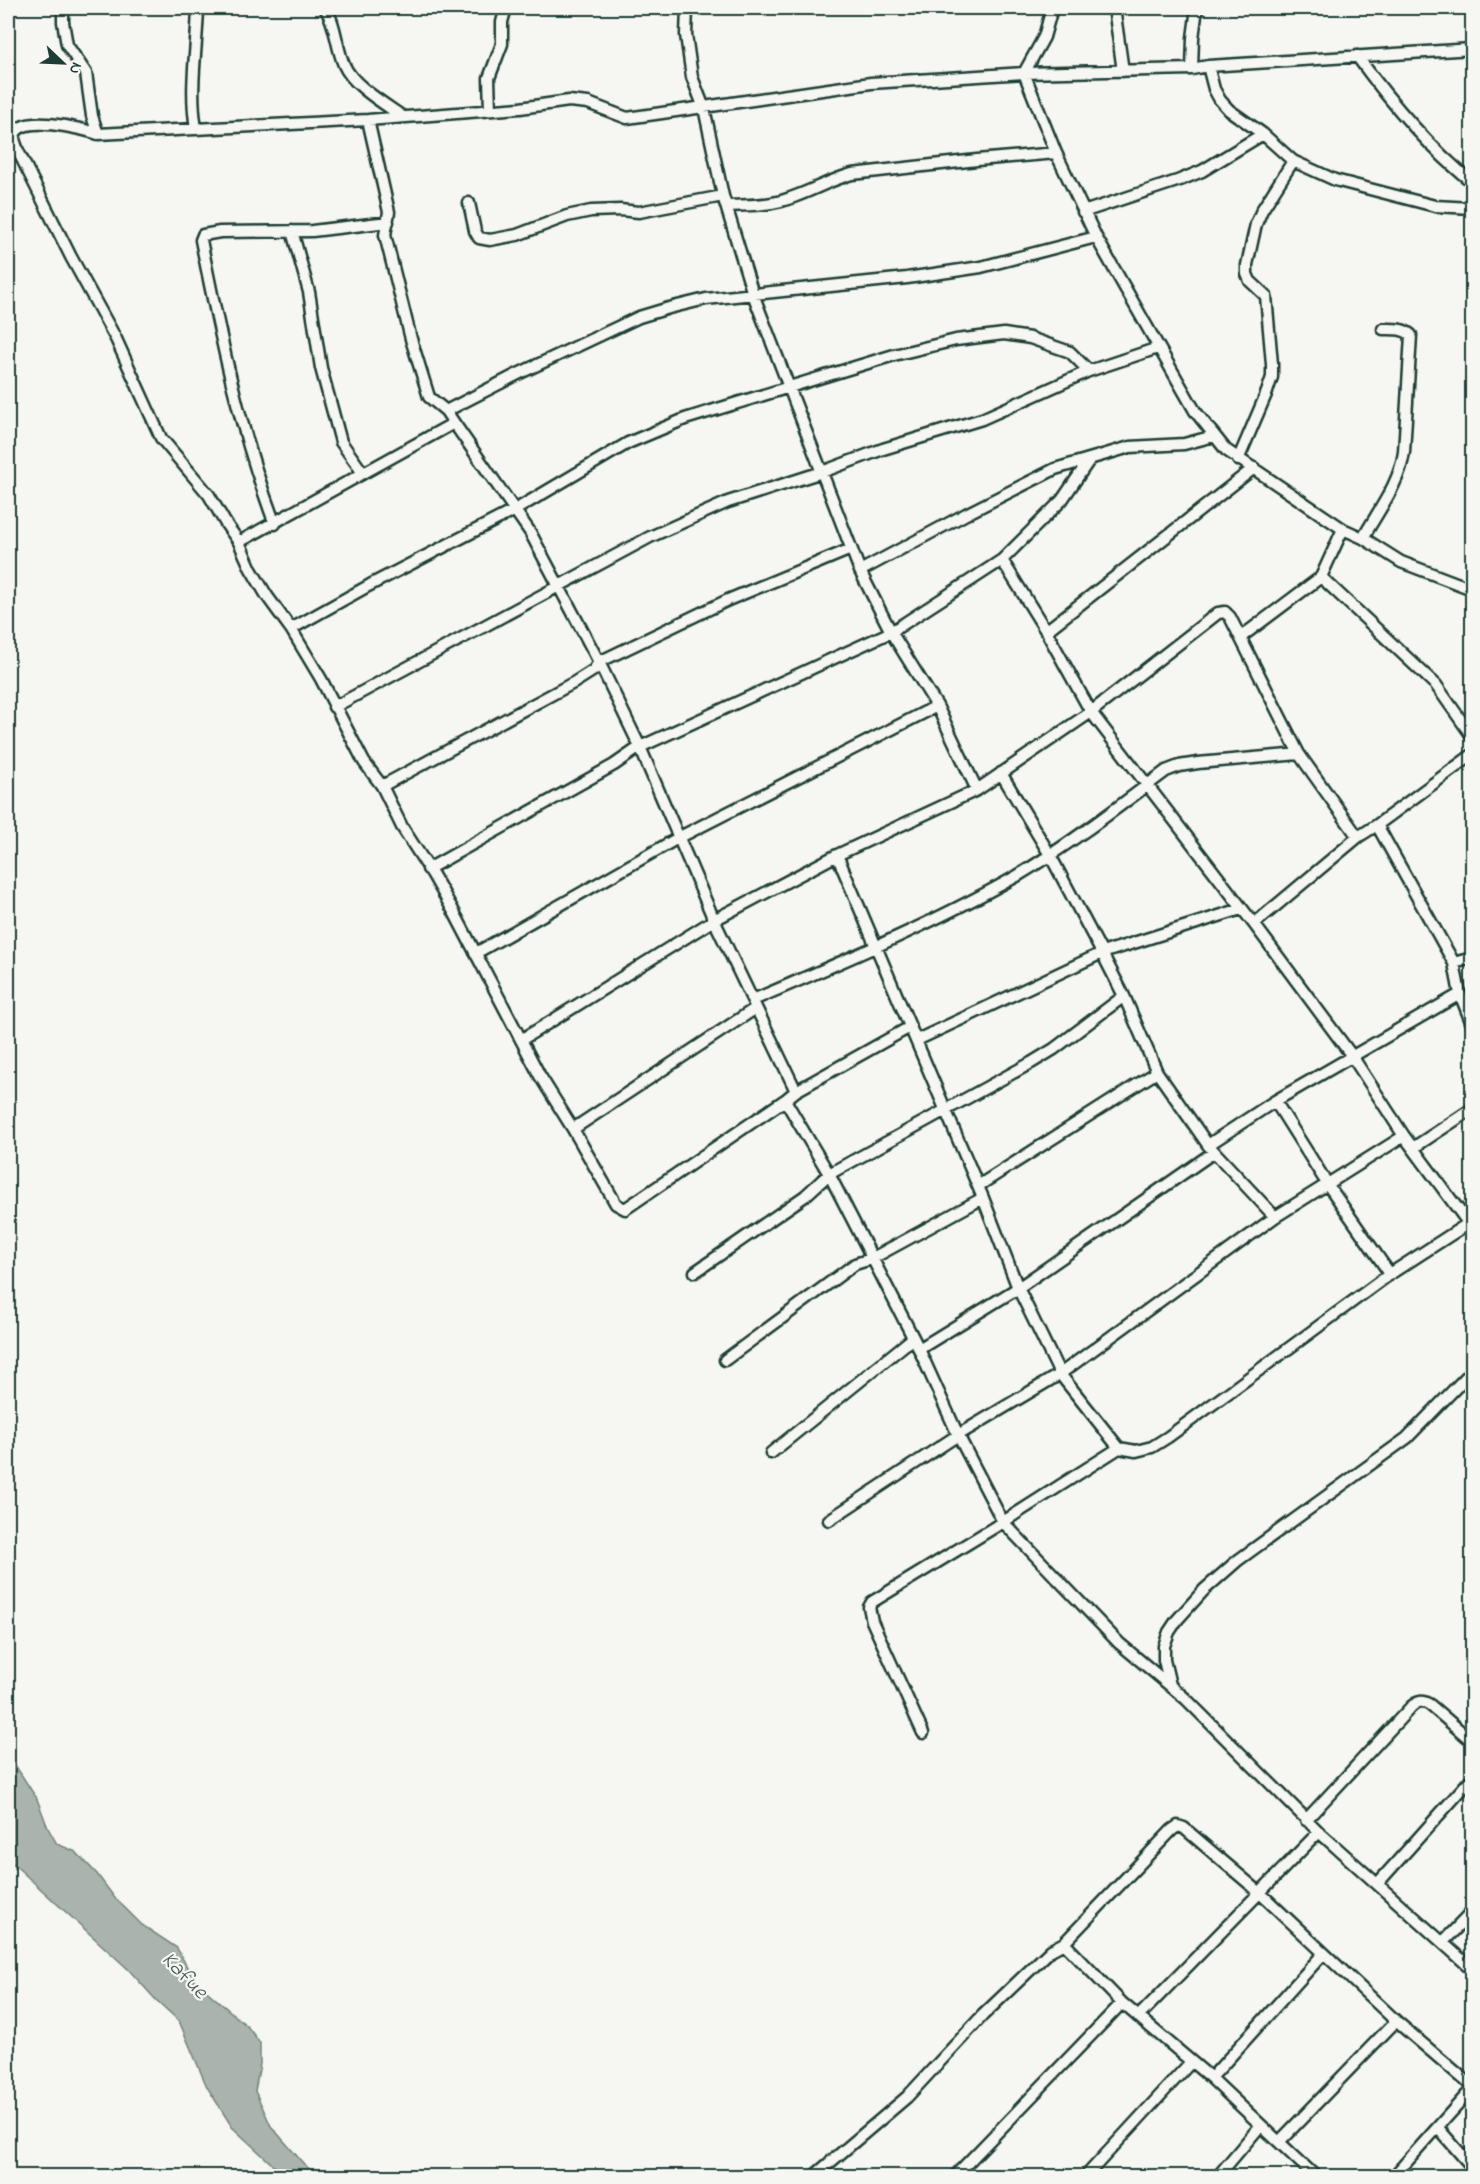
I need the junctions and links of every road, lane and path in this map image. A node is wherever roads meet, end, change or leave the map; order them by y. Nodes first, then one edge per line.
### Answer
1 (63, 8) edge
2 (198, 8) edge
3 (325, 8) edge
4 (506, 8) edge
5 (687, 8) edge
6 (1052, 8) edge
7 (1114, 8) edge
8 (1197, 8) edge
9 (1473, 49) edge
10 (1357, 56) junction
11 (1208, 66) junction
12 (1192, 69) junction
13 (1123, 71) junction
14 (1023, 74) junction
15 (704, 108) junction
16 (490, 110) junction
17 (404, 117) junction
18 (368, 120) junction
19 (196, 128) junction
20 (98, 134) junction
21 (1263, 134) junction
22 (1056, 153) junction
23 (1293, 161) junction
24 (1473, 182) edge
25 (725, 201) junction
26 (469, 203) dead end
27 (1473, 208) edge
28 (1083, 212) junction
29 (388, 222) junction
30 (292, 231) junction
31 (1096, 237) junction
32 (753, 294) junction
33 (1383, 329) dead end
34 (1158, 348) junction
35 (1089, 371) junction
36 (787, 386) junction
37 (446, 411) junction
38 (454, 423) junction
39 (1214, 436) junction
40 (1090, 459) junction
41 (1238, 460) junction
42 (1254, 468) junction
43 (822, 472) junction
44 (363, 473) junction
45 (515, 510) junction
46 (275, 524) junction
47 (1343, 529) junction
48 (1363, 538) junction
49 (239, 542) junction
50 (850, 549) junction
51 (1002, 560) junction
52 (860, 572) junction
53 (1321, 577) junction
54 (558, 587) junction
55 (1473, 590) edge
56 (291, 629) junction
57 (1046, 631) junction
58 (891, 632) junction
59 (1241, 637) junction
60 (599, 662) junction
61 (937, 706) junction
62 (334, 707) junction
63 (1091, 712) junction
64 (1473, 736) edge
65 (640, 747) junction
66 (1299, 754) junction
67 (1472, 759) edge
68 (1001, 773) junction
69 (382, 786) junction
70 (1147, 786) junction
71 (977, 790) junction
72 (1377, 825) junction
73 (1358, 837) junction
74 (678, 838) junction
75 (837, 855) junction
76 (1050, 855) junction
77 (428, 869) junction
78 (1241, 909) junction
79 (714, 920) junction
80 (1254, 924) junction
81 (877, 947) junction
82 (1102, 952) junction
83 (476, 953) junction
84 (1473, 958) edge
85 (1454, 963) junction
86 (1460, 994) junction
87 (1124, 996) junction
88 (754, 1004) junction
89 (1473, 1024) edge
90 (910, 1027) junction
91 (521, 1040) junction
92 (916, 1040) junction
93 (1352, 1056) junction
94 (1157, 1072) junction
95 (796, 1091) junction
96 (785, 1101) junction
97 (1275, 1101) junction
98 (1473, 1109) edge
99 (945, 1110) junction
100 (573, 1129) junction
101 (1404, 1136) junction
102 (1211, 1148) junction
103 (1413, 1148) junction
104 (829, 1174) junction
105 (1328, 1185) junction
106 (978, 1186) junction
107 (983, 1198) junction
108 (1275, 1217) junction
109 (1471, 1226) edge
110 (871, 1259) junction
111 (695, 1272) dead end
112 (1390, 1274) junction
113 (1018, 1288) junction
114 (913, 1338) junction
115 (919, 1349) junction
116 (725, 1360) dead end
117 (1473, 1371) edge
118 (1060, 1374) junction
119 (958, 1435) junction
120 (1119, 1448) junction
121 (771, 1453) dead end
122 (829, 1520) dead end
123 (1003, 1522) junction
124 (1170, 1685) junction
125 (923, 1733) dead end
126 (1473, 1741) edge
127 (1473, 1778) edge
128 (1306, 1820) junction
129 (1319, 1832) junction
130 (1378, 1882) junction
131 (1259, 1892) junction
132 (1473, 1911) edge
133 (1443, 1942) junction
134 (1064, 1944) junction
135 (1323, 1954) junction
136 (1473, 1969) edge
137 (1122, 2003) junction
138 (1138, 2017) junction
139 (1396, 2021) junction
140 (1191, 2062) junction
141 (1211, 2078) junction
142 (1473, 2087) edge
143 (1262, 2126) junction
144 (1438, 2128) junction
145 (1279, 2142) junction
146 (1473, 2167) edge
147 (814, 2176) edge
148 (955, 2176) edge
149 (1086, 2176) edge
150 (1218, 2176) edge
151 (1315, 2176) edge
152 (1394, 2176) edge

1 - 20 street
2 - 19 street
3 - 17 street
4 - 16 street
5 - 15 street
6 - 14 street
7 - 13 street
8 - 12 street
9 - 10 street
10 - 11 street
10 - 24 street
11 - 12 street
11 - 21 street
12 - 13 street
13 - 14 street
14 - 15 street
14 - 22 street
15 - 16 street
15 - 25 street
16 - 17 street
17 - 18 street
18 - 19 street
18 - 29 street
19 - 20 street
20 - 49 street
21 - 23 street
21 - 28 street
22 - 25 street
22 - 28 street
23 - 27 street
23 - 41 street
25 - 26 street
25 - 32 street
28 - 31 street
29 - 30 street
29 - 37 street
30 - 44 street
30 - 46 street
31 - 32 street
31 - 34 street
32 - 36 street
32 - 37 street
33 - 48 street
34 - 35 street
34 - 39 street
35 - 36 street
35 - 43 street
36 - 43 street
36 - 45 street
37 - 38 street
38 - 44 street
38 - 45 street
39 - 40 street
39 - 41 street
40 - 51 street
40 - 52 street
41 - 42 street
42 - 47 street
42 - 57 street
43 - 50 street
43 - 54 street
44 - 46 street
45 - 54 street
45 - 56 street
46 - 49 street
47 - 48 street
47 - 53 street
48 - 55 street
49 - 56 street
50 - 52 street
50 - 60 street
51 - 57 street
51 - 58 street
52 - 58 street
53 - 59 street
53 - 64 street
54 - 60 street
54 - 62 street
56 - 62 street
57 - 63 street
58 - 61 street
58 - 65 street
59 - 63 street
59 - 66 street
60 - 65 street
60 - 69 street
61 - 71 street
61 - 74 street
62 - 69 street
63 - 68 street
63 - 70 street
65 - 74 street
65 - 77 street
66 - 70 street
66 - 73 street
67 - 72 street
68 - 71 street
68 - 76 street
69 - 77 street
70 - 76 street
70 - 78 street
71 - 75 street
72 - 73 street
72 - 85 street
73 - 80 street
74 - 79 street
74 - 83 street
75 - 79 street
75 - 81 street
76 - 81 street
76 - 82 street
77 - 83 street
78 - 80 street
78 - 82 street
79 - 88 street
79 - 91 street
80 - 93 street
81 - 88 street
81 - 90 street
82 - 87 street
82 - 92 street
83 - 91 street
84 - 85 street
85 - 86 street
86 - 89 street
86 - 93 street
87 - 94 street
87 - 99 street
88 - 95 street
88 - 100 street
90 - 92 street
90 - 95 street
91 - 100 street
92 - 99 street
93 - 97 street
93 - 101 street
94 - 102 street
94 - 106 street
95 - 96 street
96 - 100 street
96 - 104 street
97 - 102 street
97 - 105 street
98 - 103 street
99 - 104 street
99 - 106 street
101 - 103 street
101 - 105 street
102 - 108 street
102 - 113 street
103 - 109 street
104 - 110 street
104 - 111 street
105 - 108 street
105 - 112 street
106 - 107 street
107 - 110 street
107 - 113 street
108 - 118 street
109 - 112 street
110 - 114 street
110 - 116 street
112 - 120 street
113 - 115 street
113 - 118 street
114 - 115 street
114 - 121 street
115 - 119 street
117 - 124 street
118 - 119 street
118 - 120 street
119 - 122 street
119 - 123 street
120 - 123 street
123 - 124 street
123 - 125 street
124 - 128 street
126 - 128 street
127 - 130 street
128 - 129 street
129 - 130 street
129 - 131 street
130 - 133 street
131 - 134 street
131 - 135 street
131 - 138 street
132 - 133 street
133 - 136 street
134 - 137 street
134 - 147 street
135 - 139 street
135 - 141 street
137 - 138 street
137 - 148 street
138 - 140 street
139 - 142 street
139 - 145 street
140 - 141 street
140 - 149 street
141 - 143 street
142 - 144 street
143 - 145 street
143 - 150 street
144 - 146 street
144 - 152 street
145 - 151 street

